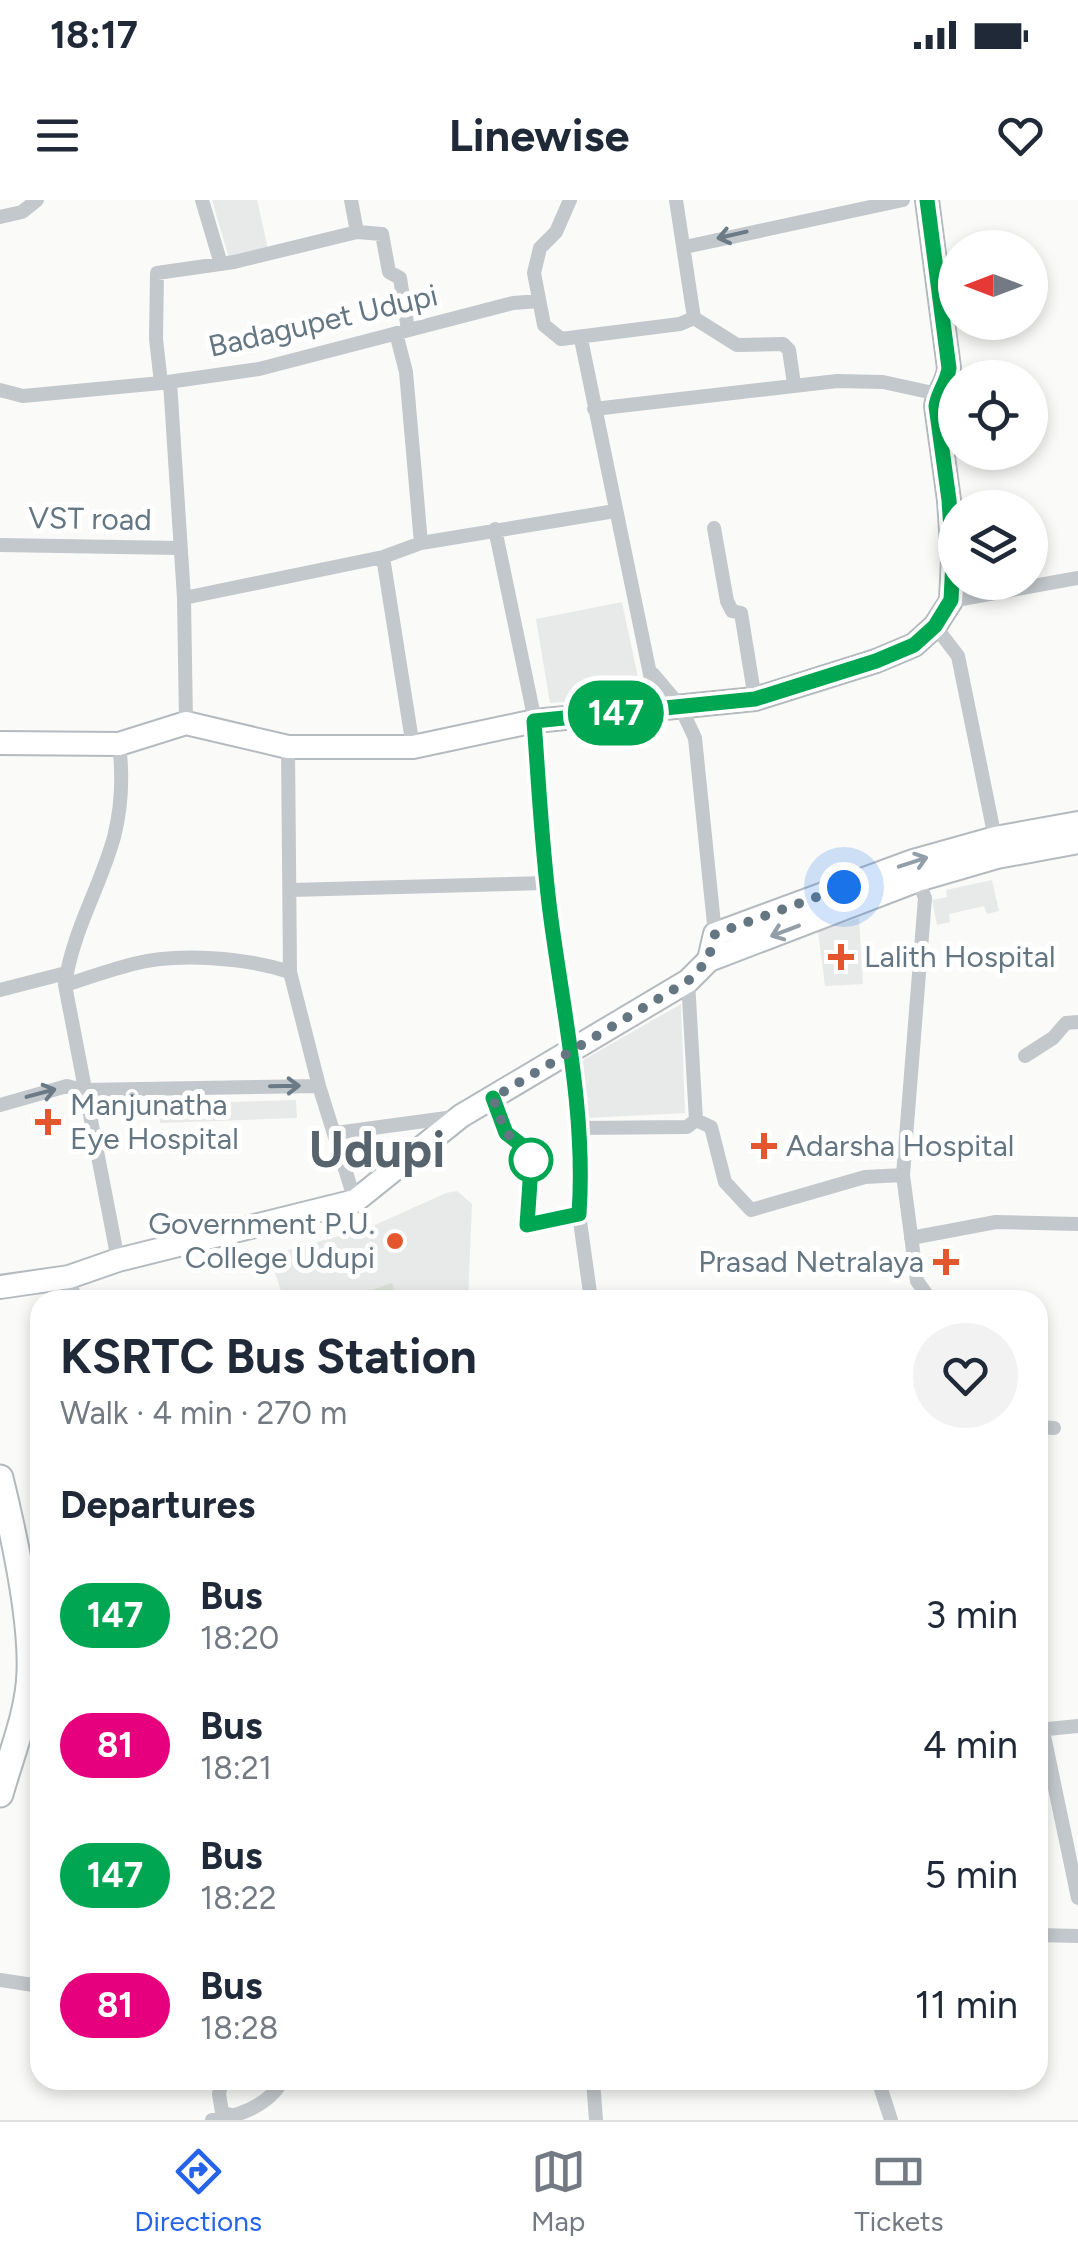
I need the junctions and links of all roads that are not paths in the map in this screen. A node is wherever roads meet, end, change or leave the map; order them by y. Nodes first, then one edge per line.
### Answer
1 (37, 200) edge
2 (202, 200) edge
3 (351, 200) edge
4 (570, 200) edge
5 (676, 200) edge
6 (903, 200) edge
7 (927, 200) edge
8 (0, 217) edge
9 (355, 225) junction
10 (685, 247) junction
11 (221, 264) junction
12 (539, 301) junction
13 (694, 318) junction
14 (402, 332) junction
15 (580, 338) junction
16 (948, 360) edge
17 (165, 383) junction
18 (794, 384) junction
19 (0, 390) edge
20 (938, 394) joint
21 (594, 409) junction
22 (938, 423) edge
23 (615, 511) junction
24 (714, 528) dead end
25 (495, 529) junction
26 (421, 543) junction
27 (0, 546) edge
28 (179, 548) junction
29 (383, 556) junction
30 (1078, 578) edge
31 (1048, 583) edge
32 (184, 598) junction
33 (951, 600) edge
34 (935, 626) junction
35 (649, 669) junction
36 (755, 699) junction
37 (669, 707) junction
38 (534, 721) junction
39 (186, 723) junction
40 (0, 742) edge
41 (120, 744) junction
42 (288, 747) junction
43 (413, 748) junction
44 (1078, 823) edge
45 (995, 838) junction
46 (1078, 842) edge
47 (918, 880) junction
48 (546, 883) junction
49 (291, 890) junction
50 (715, 934) junction
51 (708, 960) junction
52 (290, 972) junction
53 (66, 979) junction
54 (688, 981) junction
55 (0, 990) edge
56 (1078, 1022) edge
57 (569, 1053) junction
58 (1025, 1056) dead end
59 (319, 1086) junction
60 (83, 1090) junction
61 (493, 1098) junction
62 (0, 1104) edge
63 (462, 1116) junction
64 (696, 1120) junction
65 (579, 1128) junction
66 (336, 1133) junction
67 (903, 1175) junction
68 (355, 1201) junction
69 (579, 1214) junction
70 (1078, 1224) edge
71 (911, 1238) junction
72 (118, 1260) junction
73 (0, 1287) edge
74 (72, 1288) edge
75 (590, 1290) edge
76 (923, 1290) edge
77 (1048, 1428) edge
78 (1054, 1428) dead end
79 (0, 1478) edge
80 (0, 1557) edge
81 (30, 1606) edge
82 (30, 1703) edge
83 (1078, 1726) edge
84 (1048, 1729) edge
85 (0, 1737) edge
86 (1048, 1765) edge
87 (0, 1794) edge
88 (1078, 1898) edge
89 (1048, 1935) edge
90 (1078, 1936) edge
91 (0, 1980) edge
92 (30, 1984) edge
93 (220, 2090) edge
94 (275, 2090) edge
95 (594, 2090) edge
96 (881, 2090) edge
97 (236, 2118) edge
98 (212, 2120) edge
99 (596, 2120) edge
100 (891, 2120) edge

1 - 8 street
2 - 11 street
3 - 9 street
4 - 12 street
5 - 10 street
6 -> 10 street
7 - 16 main road
9 - 11 street
9 - 14 street
10 - 13 street
11 - 17 street
12 - 14 street, Badagupet Udupi
12 - 15 street
13 - 15 street
13 - 18 street
14 - 17 street, Badagupet Udupi
14 - 26 street
15 - 21 street
17 - 19 street, Badagupet Udupi
17 - 28 street
18 - 20 street
18 - 21 street
20 - 22 main road
21 - 23 street
23 - 25 street
23 - 35 street
24 - 36 street
25 - 26 street
25 - 38 street
26 - 29 street
27 - 28 street, VST road
28 - 32 street
29 - 32 street
29 - 43 street
30 - 31 street
32 - 39 street
33 - 34 main road
34 - 36 main road
34 - 45 street
35 - 37 street
35 - 37 street
36 - 37 main road
37 - 38 main road
37 - 50 street
38 - 43 main road
38 - 48 street
39 - 41 main road
39 - 42 main road
40 - 41 main road
41 - 53 street
42 - 43 main road
42 - 49 street
44 - 45 main road
50 -> 45 main road
46 - 47 main road
47 -> 51 main road
47 - 67 street
48 - 49 street
48 - 57 street
49 - 52 street
50 - 51 main road
51 - 54 main road
52 - 53 street
52 - 59 street
53 - 55 street
53 - 60 street
54 - 57 main road
54 - 64 street
56 - 58 street
57 - 61 main road
57 - 65 street
60 -> 59 street
59 - 66 street
62 -> 60 street
60 - 72 street
61 - 63 main road
61 - 69 street
63 - 66 street
63 - 68 main road
64 - 65 street
64 - 67 street
65 - 69 street
66 - 68 street
67 - 71 street
68 - 72 main road
69 - 75 street
70 - 71 street
71 - 76 street
72 - 74 main road
73 - 74 main road
77 - 78 street
79 - 81 highway
80 - 85 highway
82 - 87 highway
83 - 84 street
86 - 88 street
89 - 90 street
91 - 92 street
93 - 97 street
94 - 97 street
95 - 99 street
96 - 100 street
97 - 98 street

